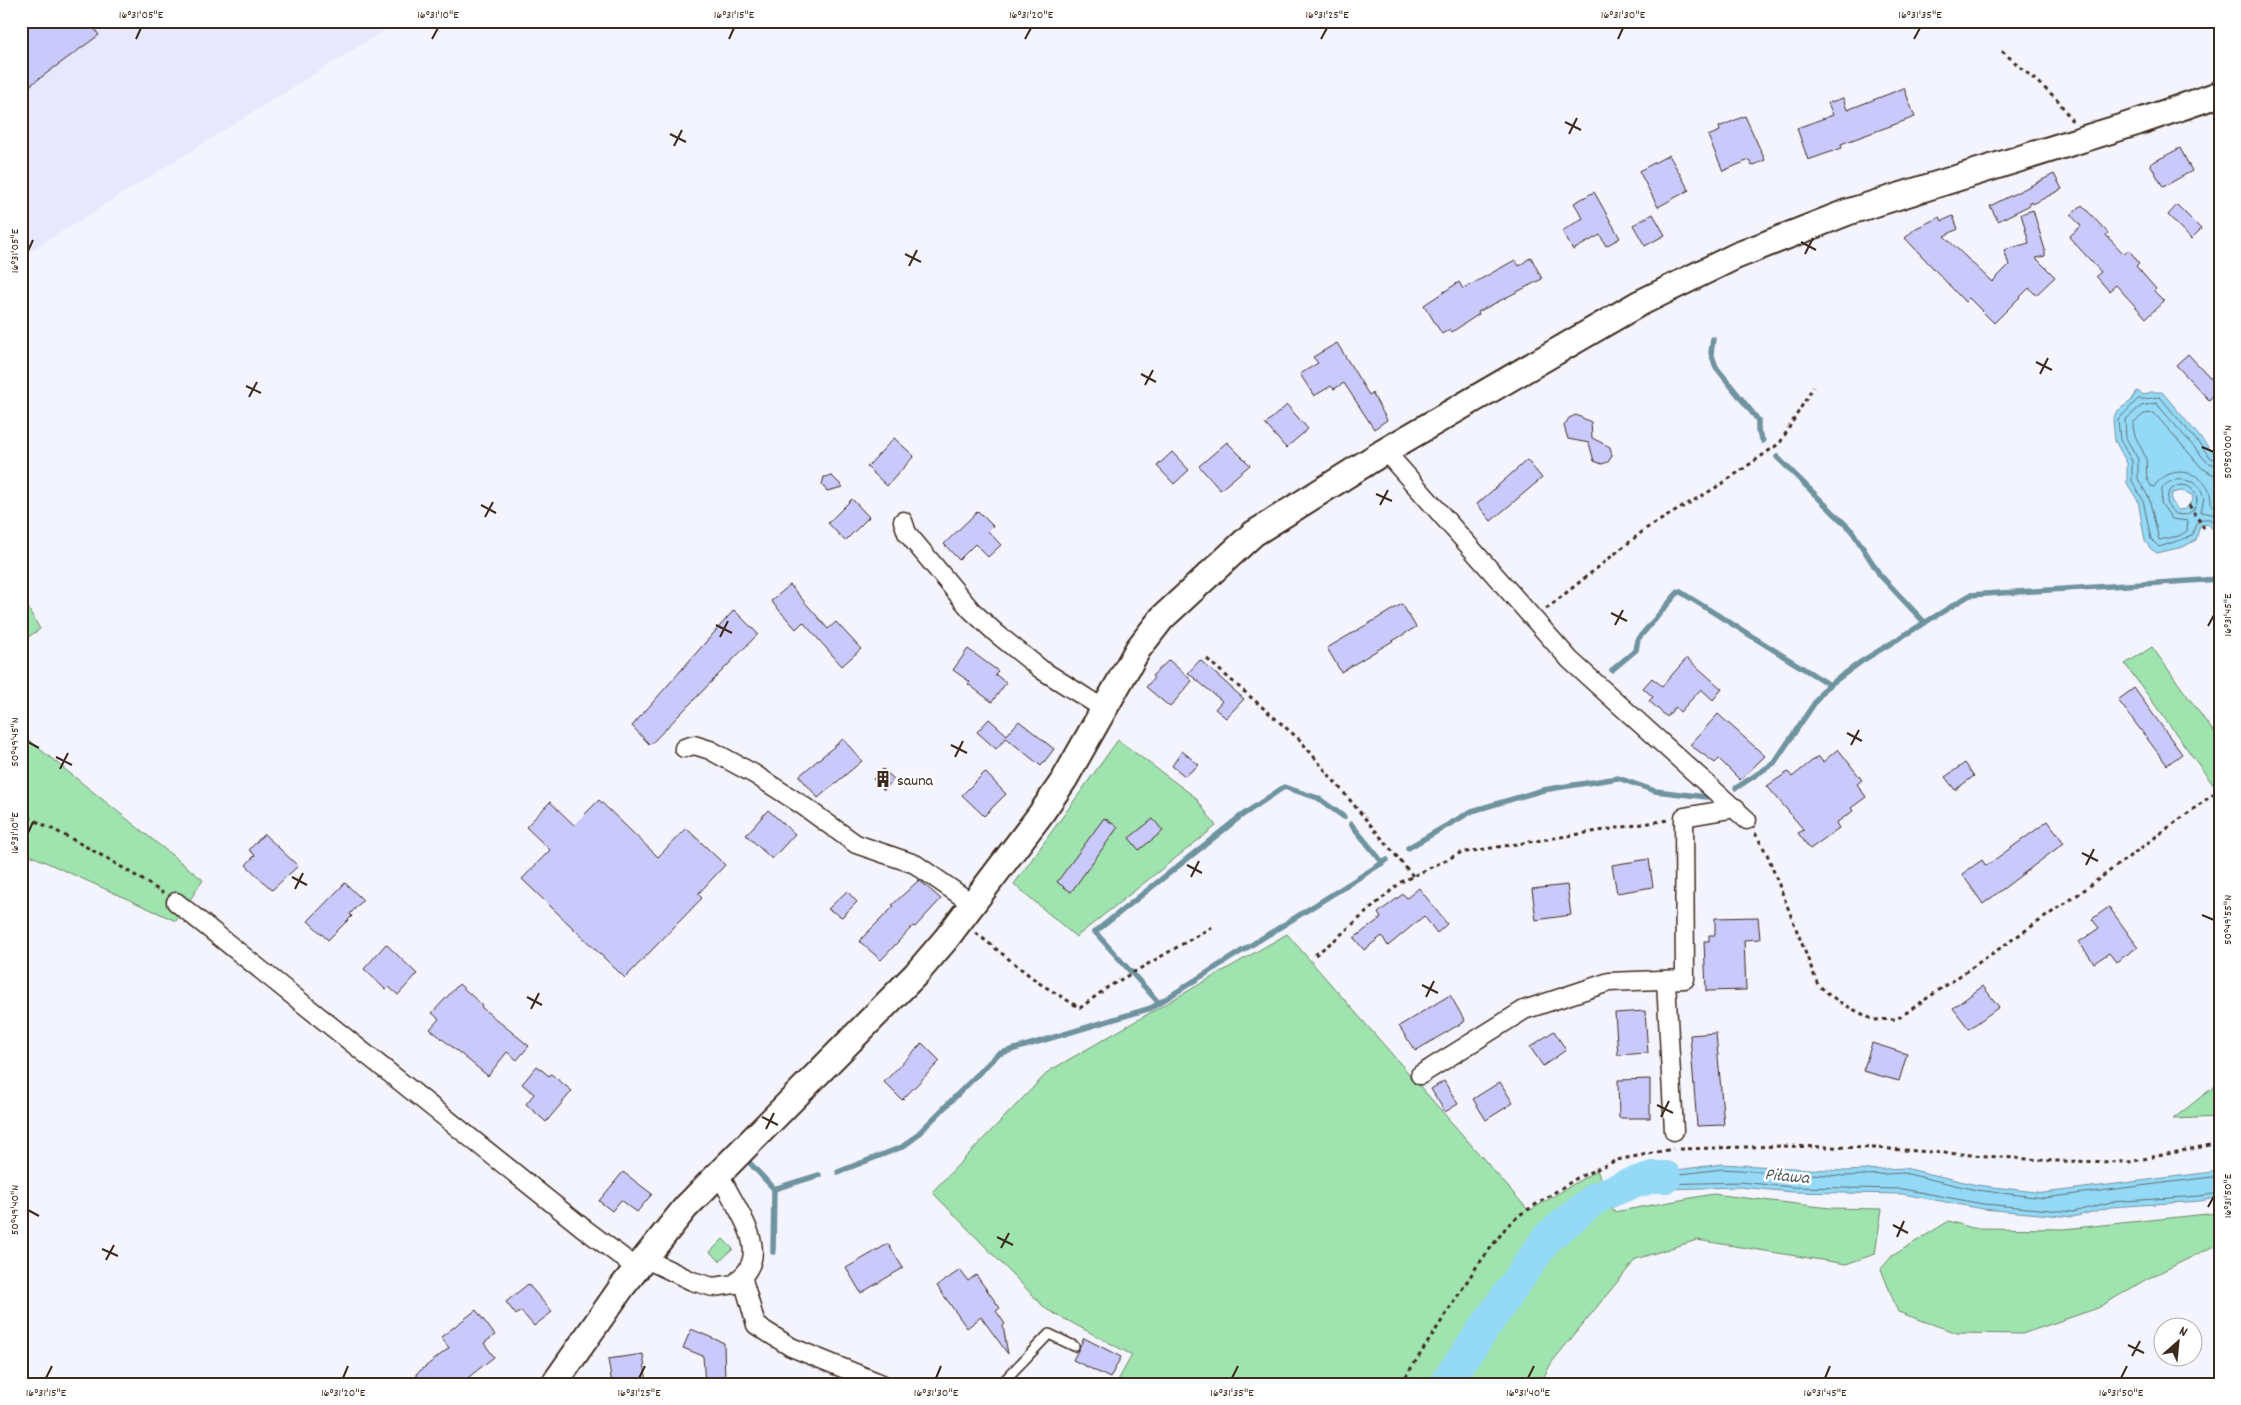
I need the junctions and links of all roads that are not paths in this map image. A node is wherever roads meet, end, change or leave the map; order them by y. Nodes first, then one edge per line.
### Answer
1 (2220, 94) edge
2 (1385, 451) junction
3 (903, 521) dead end
4 (1104, 709) junction
5 (684, 748) dead end
6 (176, 902) road end
7 (966, 912) junction
8 (1666, 980) junction
9 (1420, 1075) dead end
10 (1674, 1131) dead end
11 (719, 1172) junction
12 (642, 1264) junction
13 (742, 1276) junction
14 (1074, 1346) dead end
15 (554, 1384) edge
16 (882, 1384) edge
17 (1001, 1384) edge

1 - 2 street
2 - 4 street
2 - 8 street
3 - 4 street
4 - 7 street
5 - 7 street
6 - 12 street
7 - 11 street
8 - 9 street
8 - 10 street
11 - 12 street
11 - 13 street
12 - 13 street
12 - 15 street
13 - 16 street
14 - 17 lane

